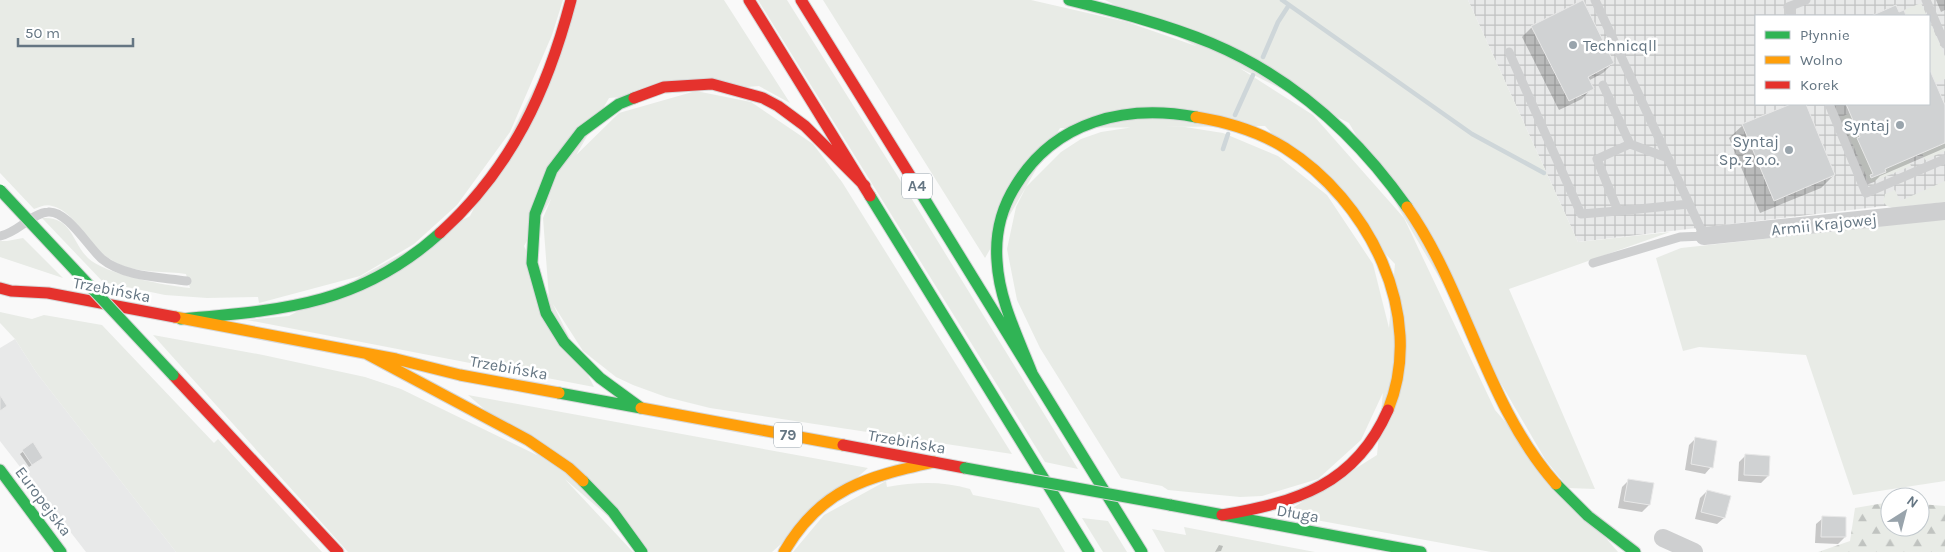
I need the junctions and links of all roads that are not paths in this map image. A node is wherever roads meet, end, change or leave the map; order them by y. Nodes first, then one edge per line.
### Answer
1 (571, 0) edge
2 (749, 0) edge
3 (800, 0) edge
4 (1069, 0) edge
5 (1595, 0) edge
6 (1806, 0) edge
7 (1926, 0) edge
8 (1792, 15) edge
9 (1945, 44) edge
10 (1509, 52) dead end
11 (1603, 85) dead end
12 (1829, 105) edge
13 (1630, 144) junction
14 (1668, 158) junction
15 (1945, 159) edge
16 (865, 186) junction
17 (0, 190) edge
18 (1689, 204) junction
19 (1945, 210) edge
20 (1618, 211) junction
21 (0, 236) edge
22 (1704, 236) junction
23 (1593, 263) dead end
24 (16, 278) dead end
25 (187, 281) dead end
26 (4, 290) edge
27 (48, 293) junction
28 (181, 319) junction
29 (367, 354) junction
30 (1032, 373) junction
31 (641, 408) junction
32 (934, 462) junction
33 (0, 470) edge
34 (1170, 505) joint
35 (1222, 515) junction
36 (1663, 538) dead end
37 (62, 552) edge
38 (338, 552) edge
39 (642, 552) edge
40 (784, 552) edge
41 (1089, 552) edge
42 (1142, 552) edge
43 (1421, 552) edge
44 (1635, 552) edge
45 (1694, 552) edge

1 - 28 main road
2 - 16 main road
3 - 30 main road, A4
4 - 44 main road
5 - 14 lane
6 - 8 lane
7 - 9 lane
10 - 20 lane
11 - 13 lane
12 - 15 lane
13 - 14 lane
13 - 20 lane
14 - 18 lane
16 - 31 main road
16 - 41 main road
17 - 38 main road, bridge
18 - 20 lane
18 - 22 lane
19 - 22 street, Armii Krajowej
21 - 25 lane
22 - 23 lane
24 - 27 main road, Trzebińska / 79
26 - 27 main road, Trzebińska / 79
27 - 28 main road, Trzebińska / 79
28 - 29 main road, Trzebińska / 79
29 - 31 main road, Trzebińska / 79
29 - 39 main road
30 - 35 main road
30 - 42 main road, A4
31 - 32 main road, Trzebińska / 79
32 - 34 main road, Trzebińska / 79, bridge
32 - 40 main road
33 - 37 main road, Europejska
34 - 35 main road, Długa / 79
35 - 43 main road, Długa / 79
36 - 45 street

